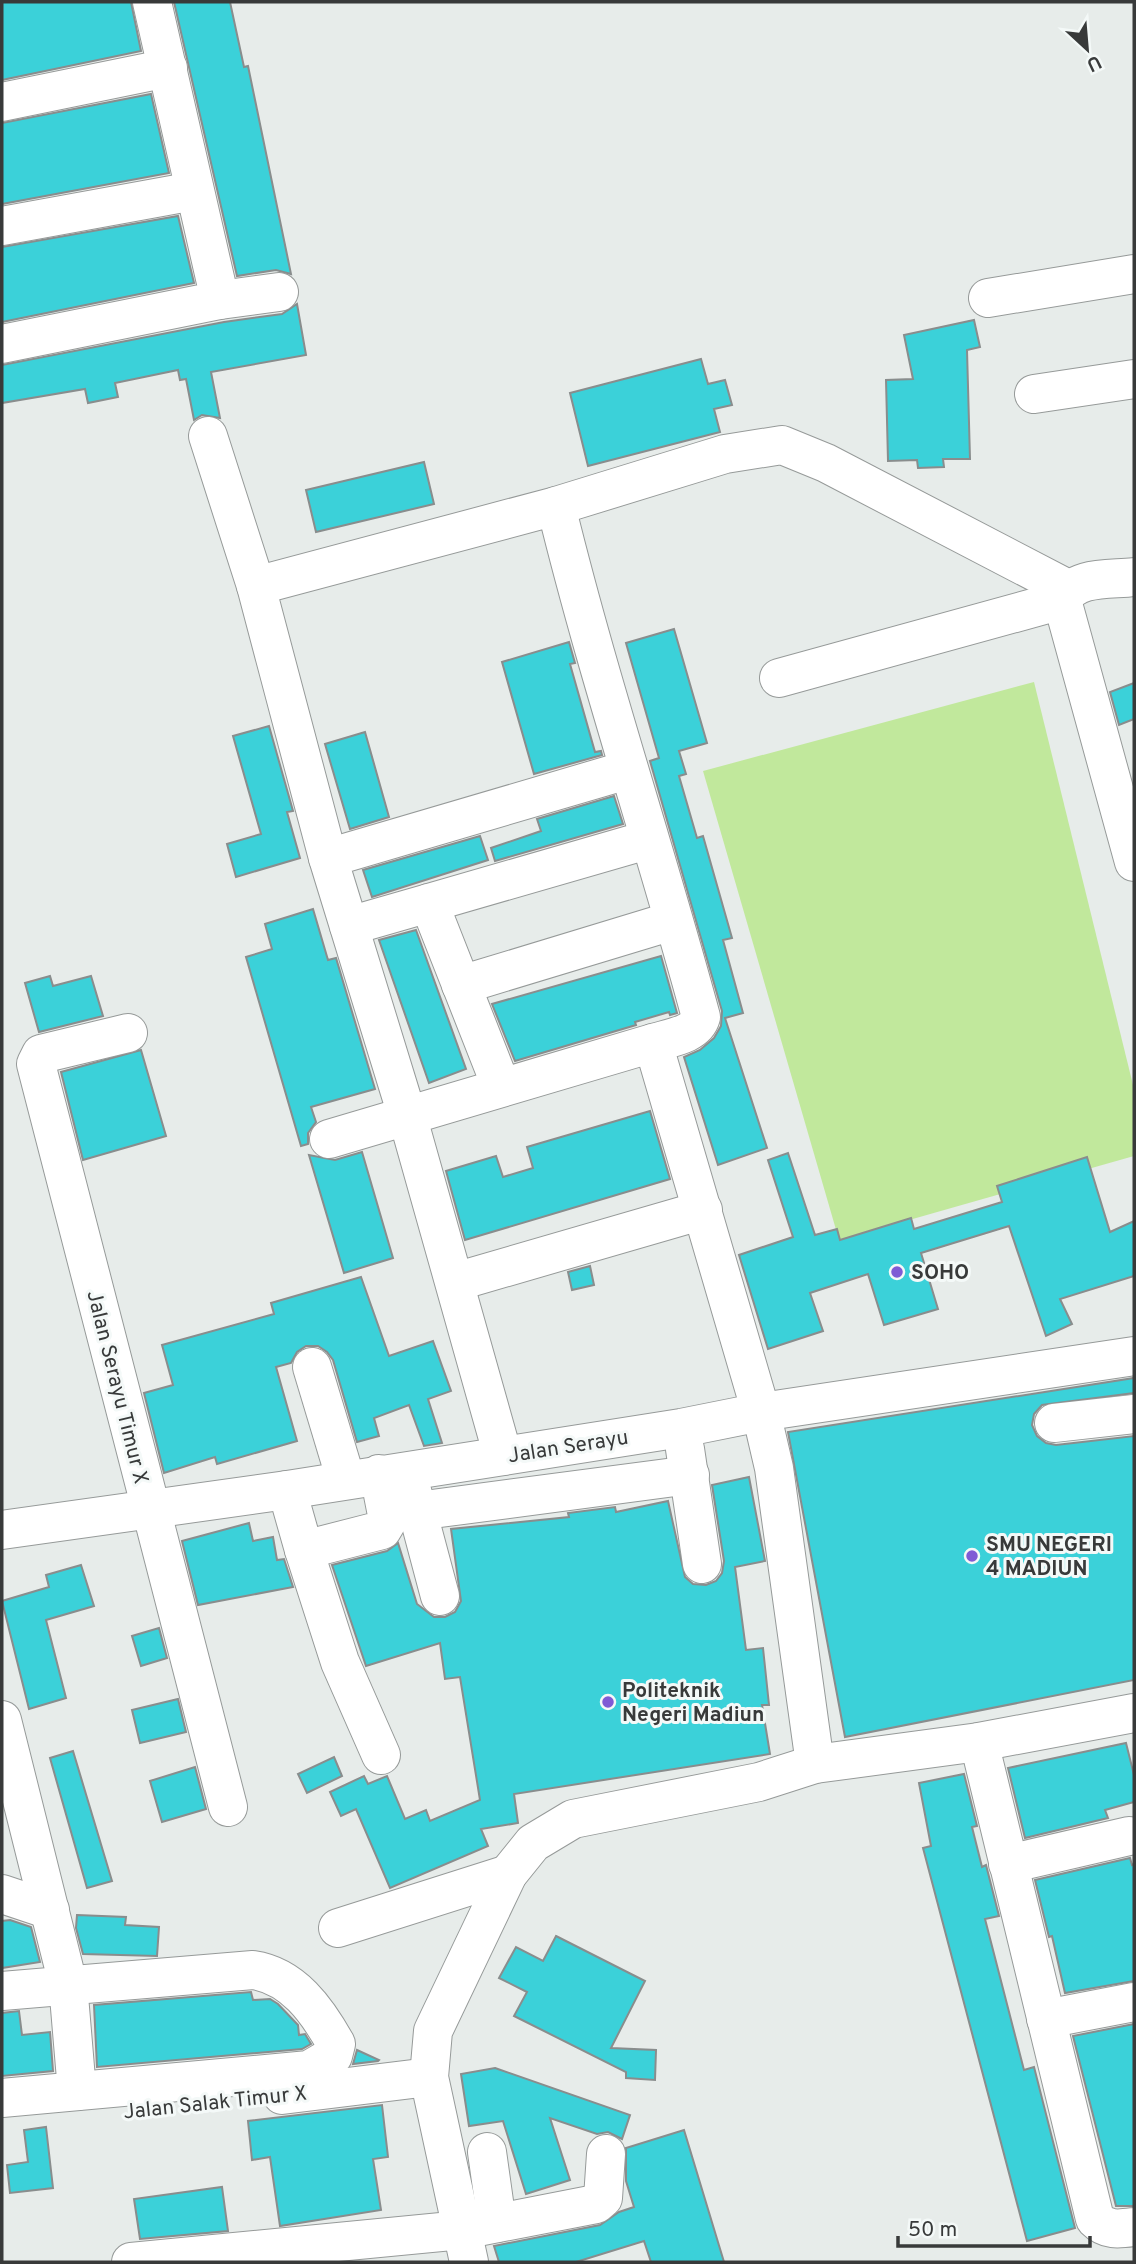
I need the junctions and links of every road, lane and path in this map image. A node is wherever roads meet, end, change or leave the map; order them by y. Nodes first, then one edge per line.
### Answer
1 (152, 2) edge
2 (168, 68) junction
3 (2, 102) edge
4 (194, 191) junction
5 (2, 226) edge
6 (1134, 274) edge
7 (279, 292) dead end
8 (988, 298) dead end
9 (220, 300) junction
10 (2, 344) edge
11 (1134, 379) edge
12 (1034, 394) dead end
13 (208, 436) dead end
14 (556, 506) junction
15 (1134, 578) edge
16 (256, 586) junction
17 (1064, 601) junction
18 (779, 678) dead end
19 (627, 770) junction
20 (647, 840) junction
21 (328, 858) junction
22 (1134, 862) edge
23 (429, 903) junction
24 (672, 921) junction
25 (349, 926) junction
26 (461, 985) junction
27 (128, 1033) dead end
28 (653, 1042) junction
29 (501, 1086) junction
30 (407, 1115) junction
31 (329, 1139) dead end
32 (703, 1210) junction
33 (455, 1282) junction
34 (1134, 1356) edge
35 (312, 1367) dead end
36 (761, 1412) junction
37 (1134, 1414) edge
38 (1054, 1423) dead end
39 (681, 1428) junction
40 (503, 1456) junction
41 (377, 1474) junction
42 (690, 1475) junction
43 (288, 1490) junction
44 (150, 1509) junction
45 (417, 1511) junction
46 (2, 1530) edge
47 (304, 1550) junction
48 (702, 1564) dead end
49 (440, 1596) dead end
50 (1134, 1713) edge
51 (2, 1720) edge
52 (979, 1742) junction
53 (382, 1755) dead end
54 (815, 1764) junction
55 (228, 1807) dead end
56 (1129, 1836) dead end
57 (1008, 1864) junction
58 (508, 1874) junction
59 (2, 1894) edge
60 (46, 1894) junction
61 (338, 1928) dead end
62 (68, 1984) junction
63 (2, 1991) edge
64 (1134, 2002) edge
65 (1046, 2019) junction
66 (430, 2058) junction
67 (77, 2091) junction
68 (2, 2098) edge
69 (2, 2123) edge
70 (487, 2152) dead end
71 (606, 2154) dead end
72 (1134, 2227) edge
73 (476, 2239) edge
74 (131, 2262) edge

1 - 2 street
2 - 3 street
2 - 4 street
4 - 5 street
4 - 9 street
6 - 8 street
7 - 9 street
9 - 10 street
11 - 12 street
13 - 16 street
14 - 16 street
14 - 17 street
14 - 19 street
15 - 17 street
16 - 21 street
17 - 18 street
17 - 22 street
19 - 20 street
19 - 21 street
20 - 23 street
20 - 24 street
21 - 25 street
23 - 25 street
23 - 26 street
24 - 26 street
24 - 28 street
25 - 30 street
26 - 29 street
27 - 44 street, Jalan Serayu Timur X
28 - 29 street
28 - 32 street
29 - 30 street
30 - 31 street
30 - 33 street
32 - 33 street
32 - 36 street
33 - 40 street
34 - 36 street, Jalan Serayu
35 - 41 street
36 - 39 street, Jalan Serayu
36 - 54 street
37 - 38 street
39 - 40 street, Jalan Serayu
39 - 42 street
40 - 41 street, Jalan Serayu
41 - 43 street, Jalan Serayu
41 - 45 street
41 - 47 street
42 - 45 street
42 - 48 street
43 - 44 street, Jalan Serayu
43 - 47 street
44 - 46 street, Jalan Serayu
44 - 55 street, Jalan Serayu Timur X
45 - 49 street
47 - 53 street
50 - 52 street
51 - 60 street
52 - 54 street
52 - 57 street
54 - 58 street
56 - 57 street
57 - 65 street
58 - 61 street
58 - 66 street
59 - 60 street
60 - 62 street
62 - 63 street
62 - 67 street
62 - 67 street
64 - 65 street
65 - 72 street
66 - 69 street, Jalan Salak Timur X
66 - 73 street
67 - 68 street
70 - 73 street
71 - 73 street
73 - 74 street

